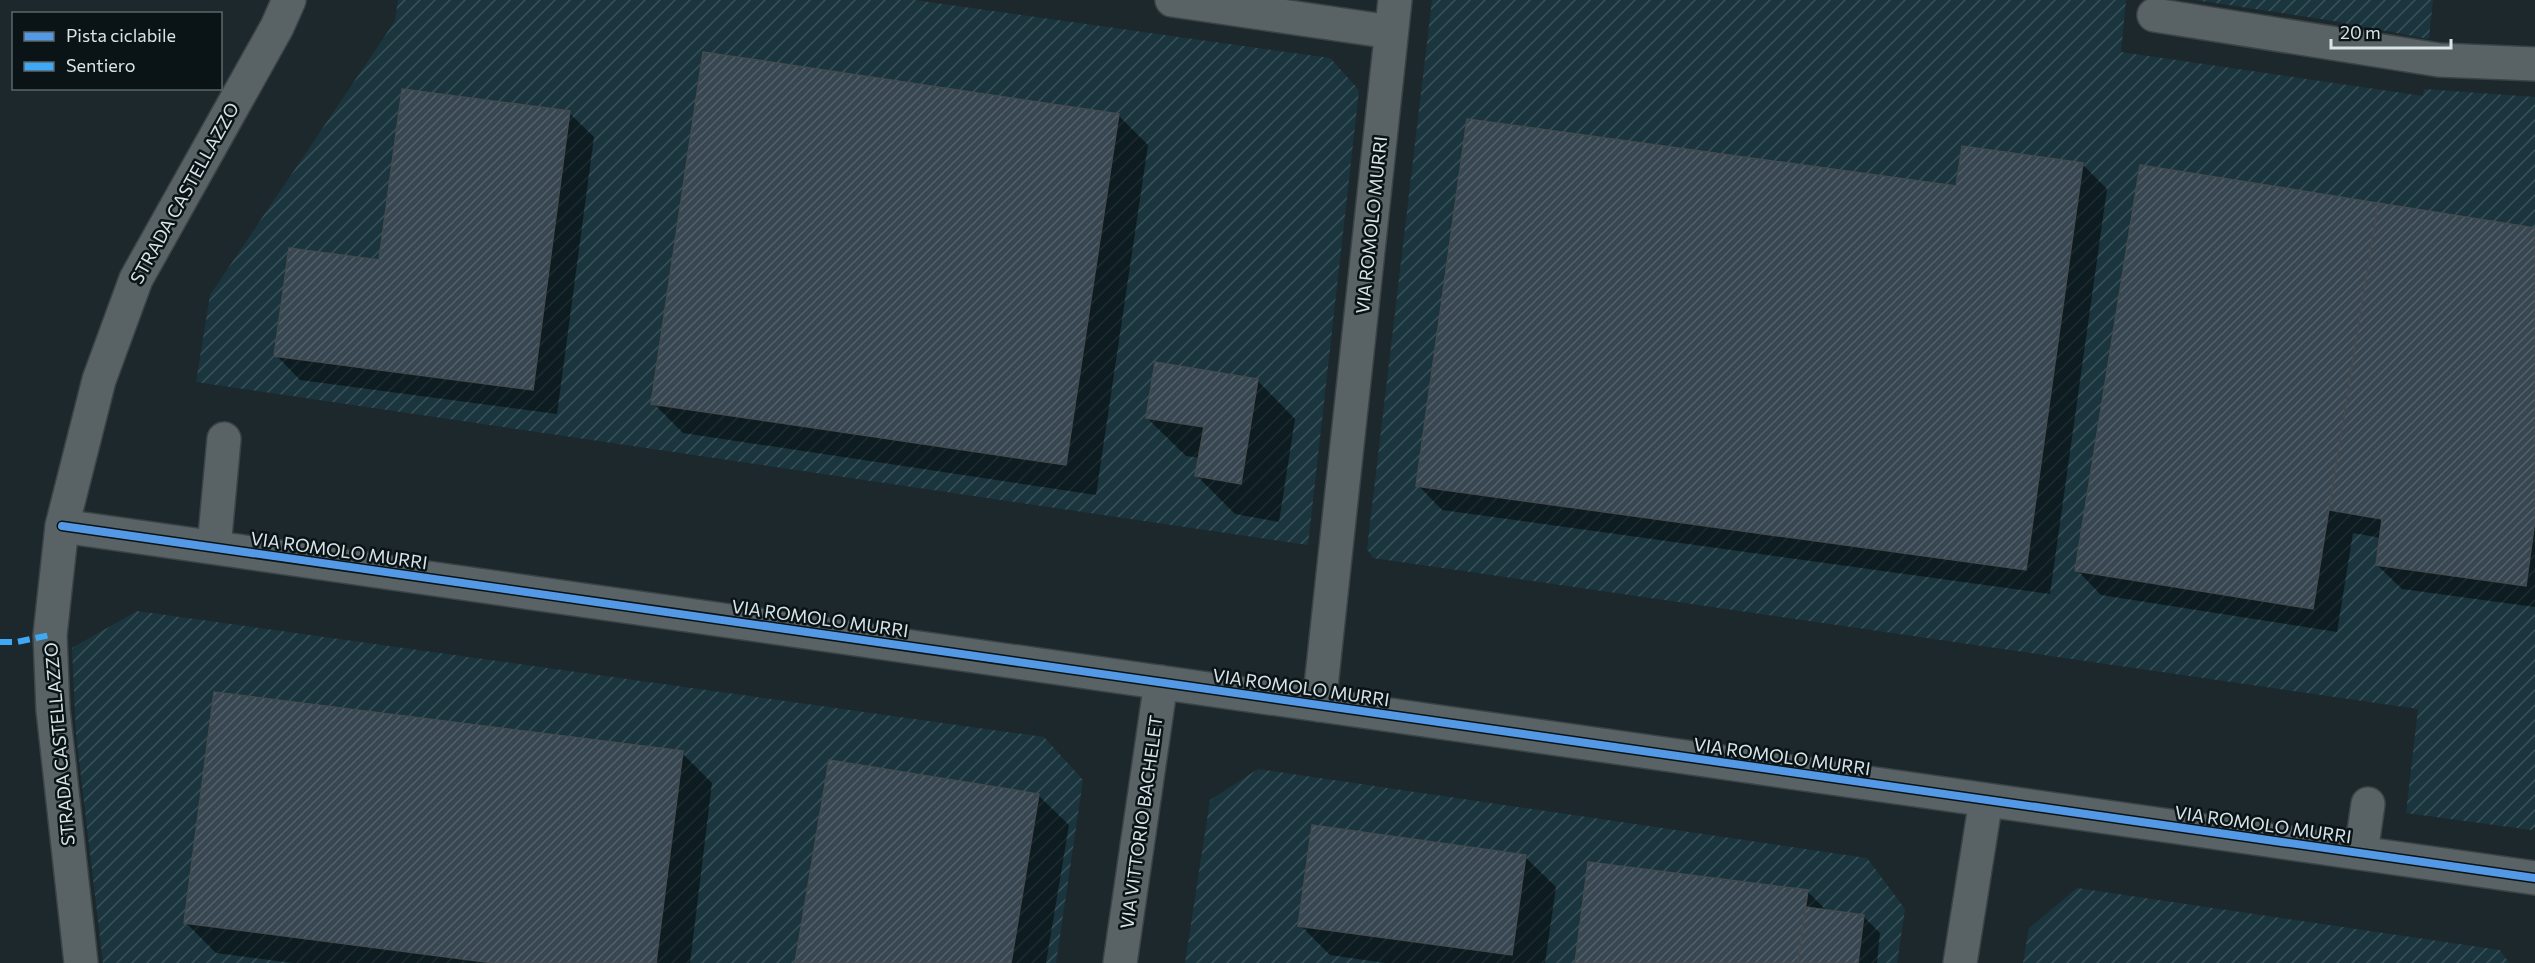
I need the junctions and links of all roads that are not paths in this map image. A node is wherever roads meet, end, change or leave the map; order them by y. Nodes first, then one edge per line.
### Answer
1 (289, 0) edge
2 (1172, 0) edge
3 (1395, 0) edge
4 (2154, 15) dead end
5 (1391, 32) junction
6 (2535, 64) edge
7 (224, 439) dead end
8 (62, 526) junction
9 (214, 547) junction
10 (1161, 682) junction
11 (1319, 705) junction
12 (1986, 800) junction
13 (2368, 804) dead end
14 (2361, 853) junction
15 (2535, 878) edge
16 (81, 963) edge
17 (1120, 963) edge
18 (1960, 963) edge

1 - 8 street, STRADA CASTELLAZZO
2 - 5 street
3 - 5 street, VIA ROMOLO MURRI
4 - 6 street
5 - 11 street, VIA ROMOLO MURRI
7 - 9 street
8 - 9 street, VIA ROMOLO MURRI
8 - 16 street, STRADA CASTELLAZZO
9 - 10 street, VIA ROMOLO MURRI
10 - 11 street, VIA ROMOLO MURRI
10 - 17 street, VIA VITTORIO BACHELET
11 - 12 street, VIA ROMOLO MURRI
12 - 14 street, VIA ROMOLO MURRI
12 - 18 street
13 - 14 street
14 - 15 street, VIA ROMOLO MURRI

